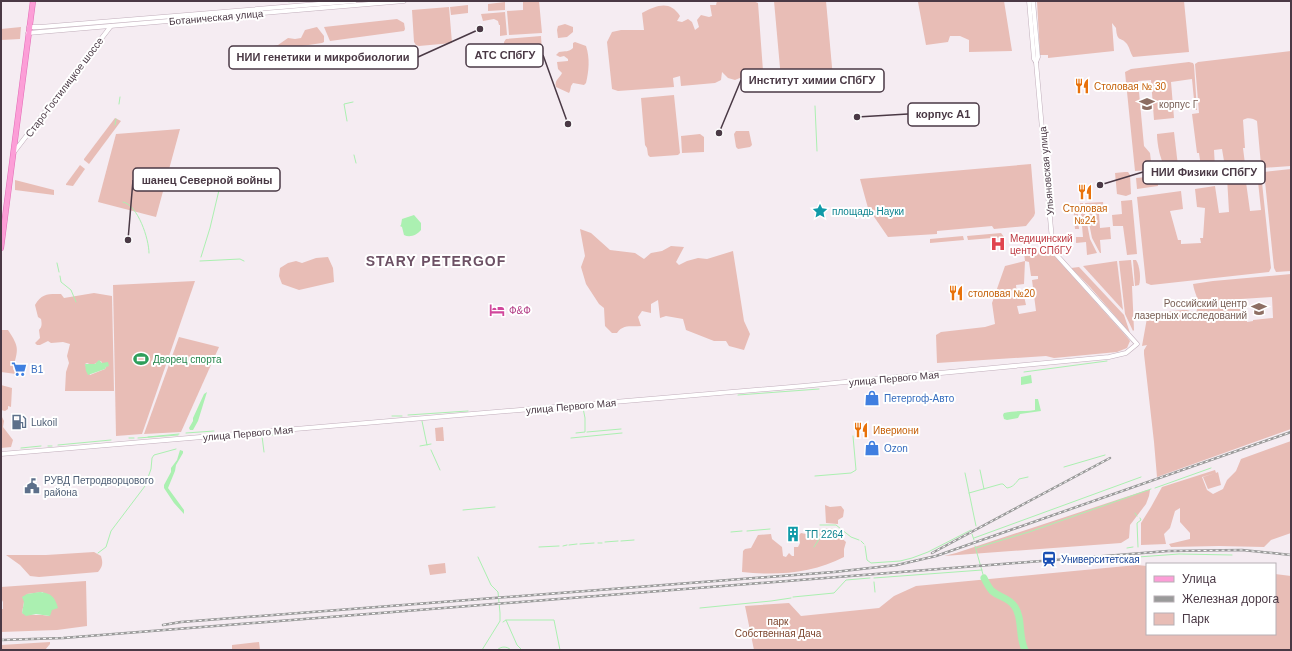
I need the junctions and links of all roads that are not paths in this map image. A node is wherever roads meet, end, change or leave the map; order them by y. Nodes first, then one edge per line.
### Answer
1 (32, 1) edge
2 (355, 1) edge
3 (404, 1) edge
4 (1029, 1) edge
5 (1033, 1) edge
6 (114, 21) junction
7 (111, 26) junction
8 (29, 27) junction
9 (28, 33) junction
10 (1036, 62) junction
11 (13, 152) junction
12 (1, 248) edge
13 (1136, 344) joint
14 (1, 454) edge

1 - 8 main road
2 - 6 street, Ботаническая улица
3 - 7 street, Ботаническая улица
4 - 10 street, Ульяновская улица
5 - 10 street, Ульяновская улица
6 - 7 street, Старо-Гостилицкое шоссе
6 - 8 street, Ботаническая улица
7 - 9 street, Ботаническая улица
7 - 11 street, Старо-Гостилицкое шоссе
8 - 9 main road
9 - 11 main road
10 - 13 street, Ульяновская улица
11 - 12 main road
13 - 14 street, улица Первого Мая

